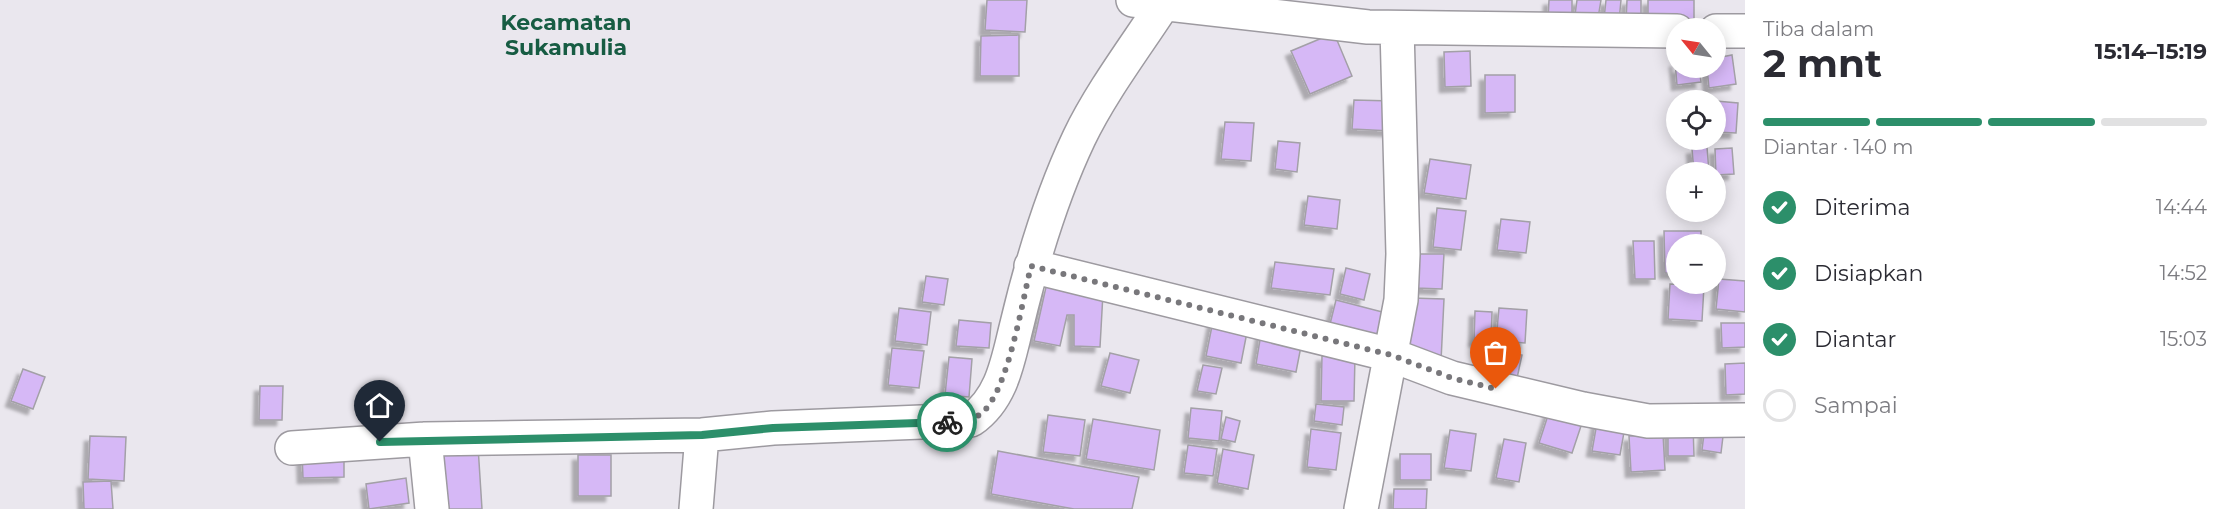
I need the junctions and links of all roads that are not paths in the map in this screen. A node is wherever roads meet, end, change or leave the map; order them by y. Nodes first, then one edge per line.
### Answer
1 (1149, 2) edge
2 (1397, 28) junction
3 (1666, 31) edge
4 (1726, 31) edge
5 (1745, 31) edge
6 (1031, 266) junction
7 (1391, 355) junction
8 (1745, 420) edge
9 (702, 435) junction
10 (424, 439) junction
11 (292, 448) dead end
12 (432, 509) edge
13 (696, 509) edge
14 (1361, 509) edge

1 - 2 street
1 - 6 street
2 - 3 street
2 - 7 street
4 - 5 street
6 - 7 street
6 - 9 street
7 - 8 street
7 - 14 street
9 - 10 street
9 - 13 street
10 - 11 street
10 - 12 street

